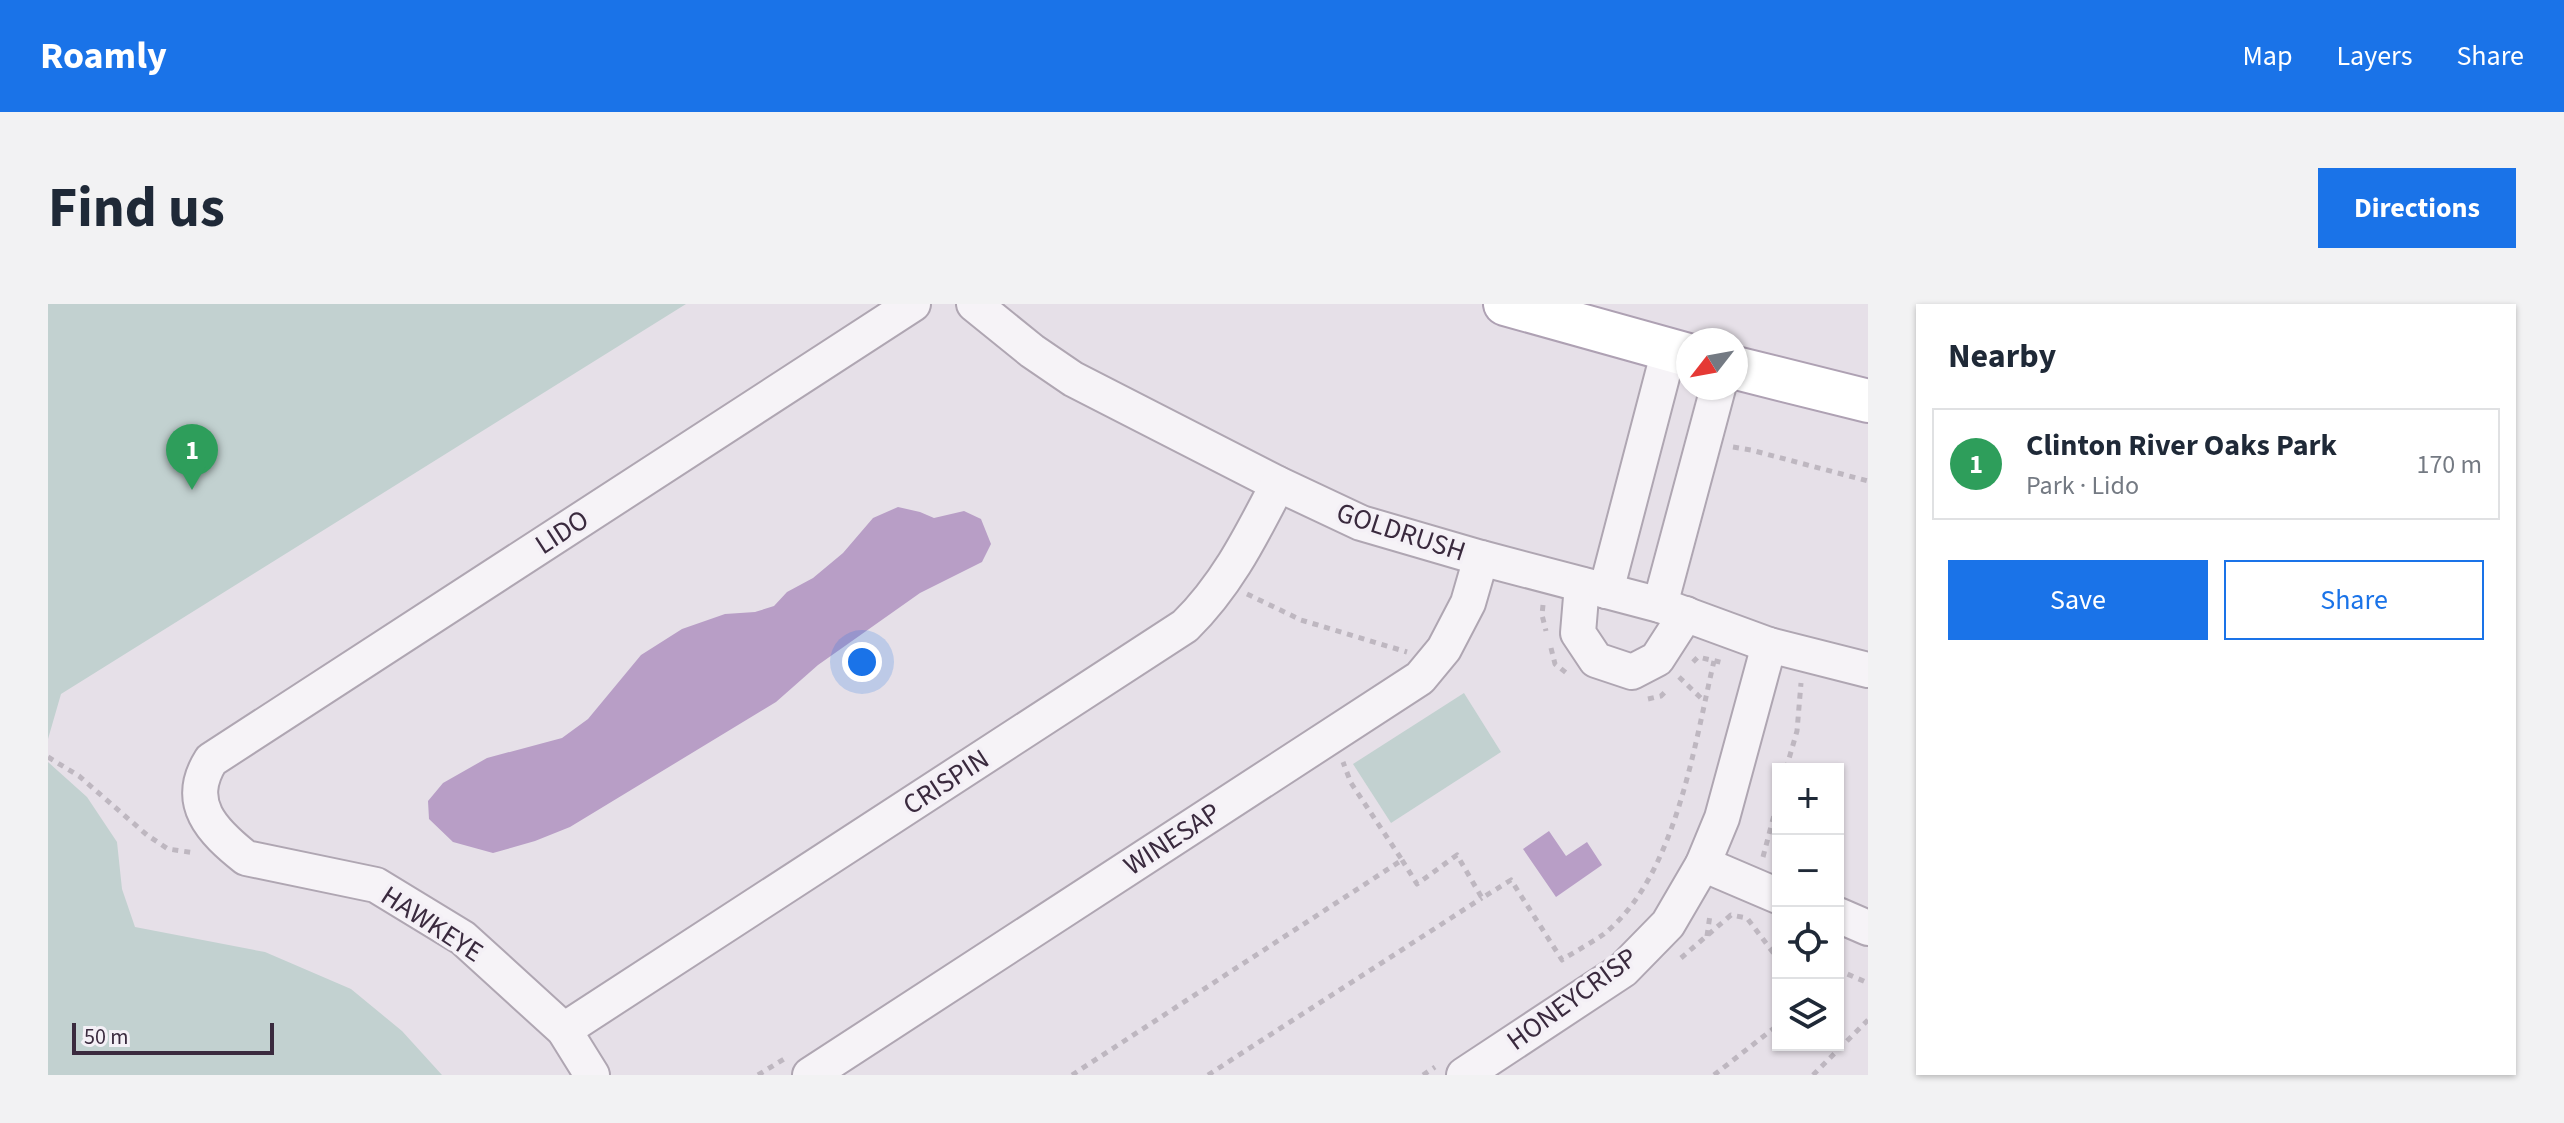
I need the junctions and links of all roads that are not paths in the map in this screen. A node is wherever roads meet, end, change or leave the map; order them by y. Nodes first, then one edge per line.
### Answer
1 (913, 304) edge
2 (974, 304) edge
3 (1505, 304) edge
4 (1676, 352) edge
5 (1676, 361) edge
6 (1748, 371) edge
7 (1716, 400) edge
8 (1868, 401) edge
9 (1278, 484) junction
10 (1481, 558) junction
11 (1594, 588) junction
12 (1673, 609) junction
13 (1769, 645) junction
14 (1868, 670) edge
15 (211, 760) joint
16 (1703, 864) junction
17 (1772, 893) edge
18 (1844, 918) edge
19 (1868, 928) edge
20 (564, 1030) junction
21 (592, 1075) edge
22 (810, 1075) edge
23 (1464, 1075) edge

1 - 15 street, LIDO
2 - 9 street, GOLDRUSH
3 - 4 main road
5 - 11 street
6 - 8 main road
7 - 12 street
9 - 10 street, GOLDRUSH
9 - 20 street, CRISPIN
10 - 11 street, GOLDRUSH
10 - 22 street, WINESAP
11 - 12 street, GOLDRUSH
11 - 12 street
12 - 13 street, GOLDRUSH
13 - 14 street, GOLDRUSH
13 - 16 street, HONEYCRISP
15 - 20 street, HAWKEYE
16 - 17 street
16 - 23 street, HONEYCRISP
18 - 19 street
20 - 21 street, HAWKEYE

